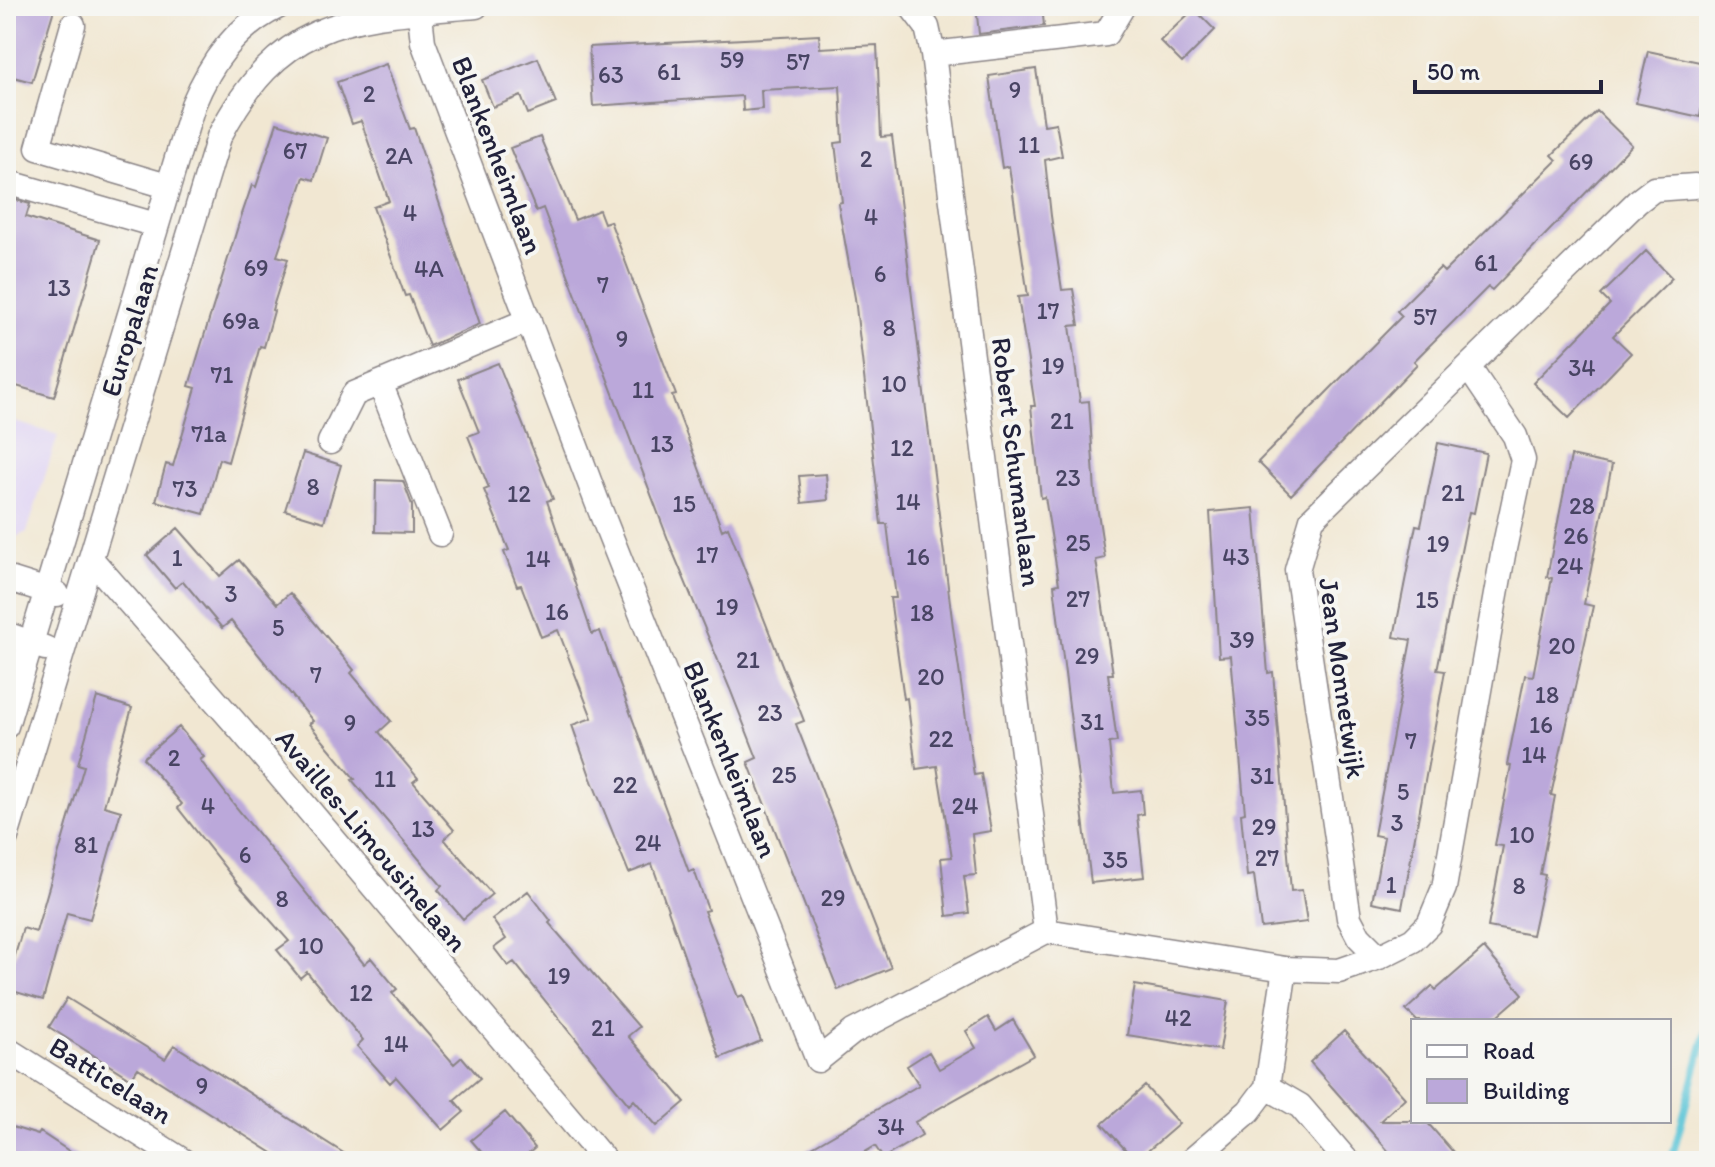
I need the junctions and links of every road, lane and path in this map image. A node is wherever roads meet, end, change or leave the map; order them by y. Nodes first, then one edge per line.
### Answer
1 (279, 6) edge
2 (476, 6) edge
3 (911, 6) edge
4 (1123, 6) edge
5 (419, 8) edge
6 (73, 25) dead end
7 (933, 54) junction
8 (6, 182) edge
9 (167, 186) junction
10 (1695, 186) dead end
11 (156, 225) junction
12 (529, 320) junction
13 (1469, 368) junction
14 (380, 383) junction
15 (330, 442) dead end
16 (440, 534) dead end
17 (91, 559) junction
18 (6, 578) edge
19 (44, 590) junction
20 (78, 601) junction
21 (6, 634) edge
22 (30, 642) junction
23 (61, 653) junction
24 (6, 726) edge
25 (6, 837) edge
26 (1046, 931) junction
27 (1379, 957) junction
28 (1285, 969) junction
29 (6, 1049) edge
30 (1267, 1087) junction
31 (183, 1161) edge
32 (605, 1161) edge
33 (1191, 1161) edge
34 (1347, 1161) edge

1 - 9 street, Europalaan
2 - 5 street, Europalaan
3 - 7 street, Robert Schumanlaan
4 - 7 street
5 - 12 street, Blankenheimlaan
5 - 17 street, Europalaan
6 - 9 street
7 - 26 street, Robert Schumanlaan
8 - 11 street
9 - 11 street, Europalaan
10 - 13 street, Jean Monnetwijk
11 - 19 street, Europalaan
12 - 14 street
12 - 26 street, Blankenheimlaan
13 - 27 street
13 - 27 street, Jean Monnetwijk
14 - 15 street
14 - 16 street
17 - 20 street, Europalaan
17 - 32 street, Availles-Limousinelaan
18 - 19 street
19 - 20 street
19 - 22 street, Europalaan
20 - 23 street, Europalaan
21 - 22 street
22 - 23 street
22 - 24 street, Europalaan
23 - 25 street, Europalaan
26 - 28 street
27 - 28 street
28 - 30 street
29 - 31 street, Batticelaan
30 - 33 street
30 - 34 street

